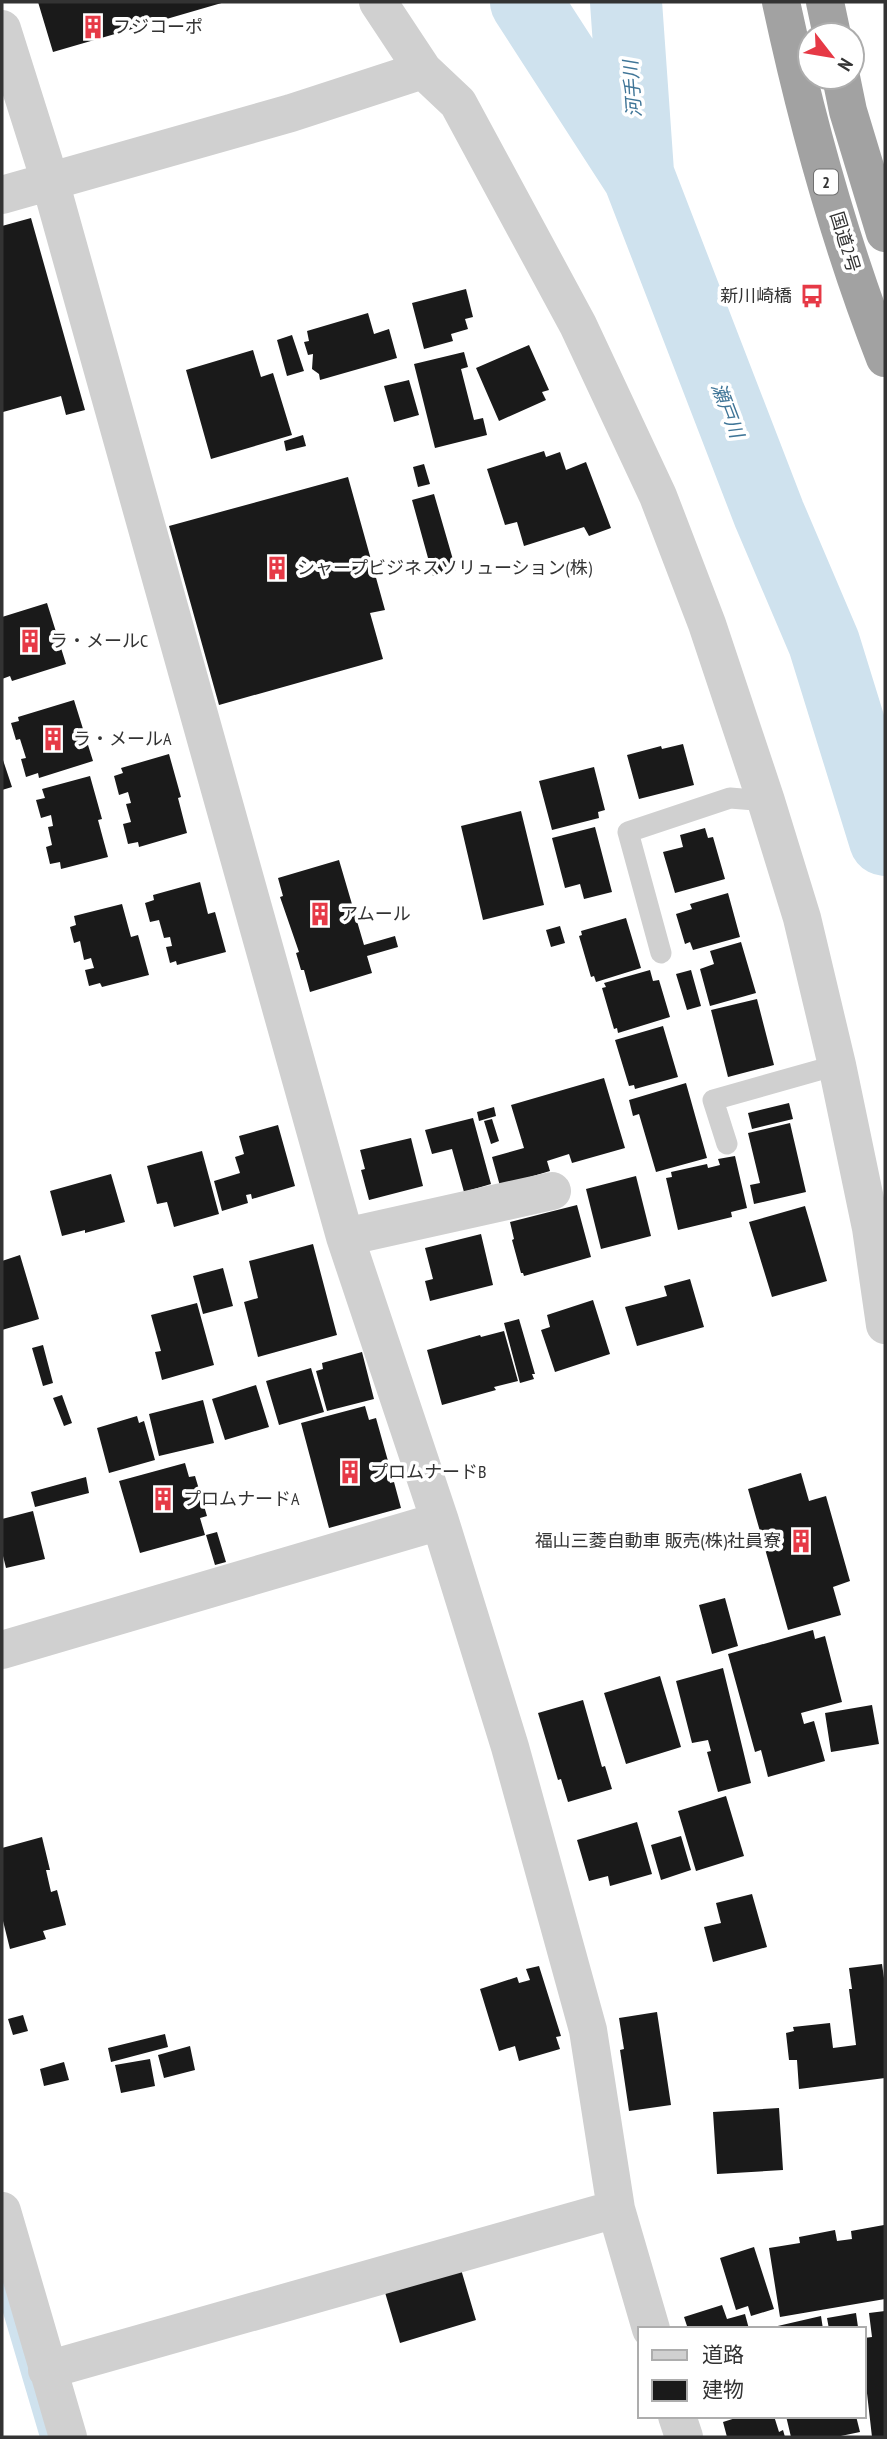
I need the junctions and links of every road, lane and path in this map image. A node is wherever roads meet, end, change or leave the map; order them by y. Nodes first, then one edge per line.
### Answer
1 (378, 2) edge
2 (781, 2) edge
3 (825, 2) edge
4 (829, 21) edge
5 (2, 29) edge
6 (423, 70) junction
7 (844, 91) edge
8 (50, 181) junction
9 (2, 195) edge
10 (885, 233) edge
11 (885, 358) edge
12 (766, 801) junction
13 (661, 953) dead end
14 (838, 1065) junction
15 (726, 1144) dead end
16 (552, 1191) dead end
17 (345, 1237) junction
18 (885, 1325) edge
19 (440, 1521) junction
20 (2, 1650) edge
21 (616, 2209) junction
22 (2, 2211) edge
23 (651, 2327) edge
24 (47, 2370) junction
25 (678, 2418) edge
26 (68, 2437) edge
27 (684, 2437) edge

1 - 6 street
2 - 11 highway, 国道2号 / 2
3 - 4 highway
5 - 8 street
6 - 8 street
6 - 12 street
7 - 10 highway
8 - 9 street
8 - 17 street
12 - 13 lane
12 - 14 street
14 - 15 lane
14 - 18 street
16 - 17 street
17 - 19 street
19 - 20 street
19 - 21 street
21 - 23 street
21 - 24 street
22 - 24 street
24 - 26 street
25 - 27 street

